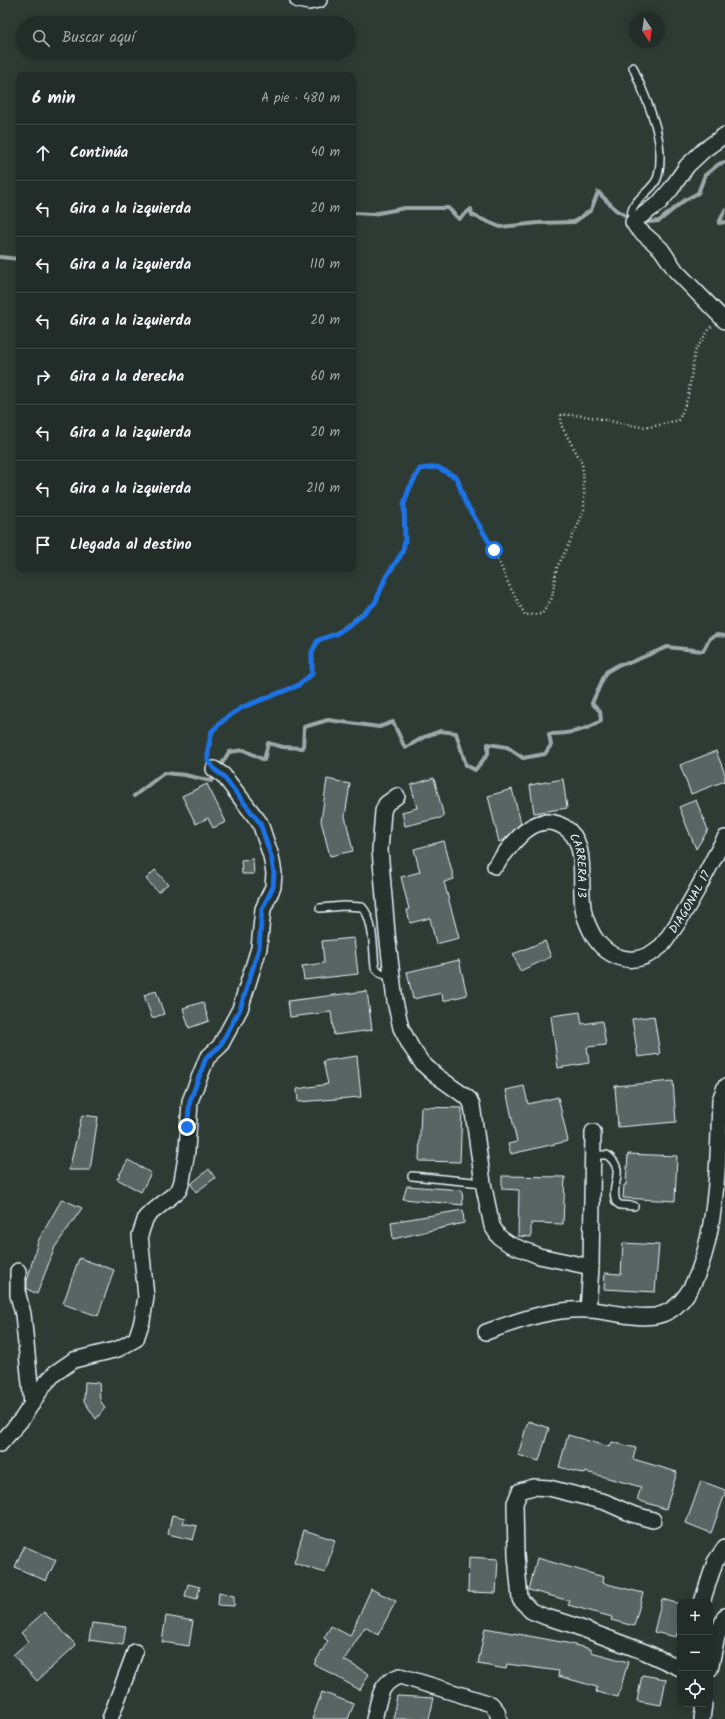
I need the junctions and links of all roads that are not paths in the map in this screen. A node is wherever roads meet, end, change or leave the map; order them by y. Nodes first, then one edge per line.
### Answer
1 (298, 0) edge
2 (320, 0) edge
3 (633, 67) dead end
4 (725, 135) edge
5 (633, 222) junction
6 (722, 318) edge
7 (214, 769) road end
8 (397, 796) dead end
9 (725, 838) edge
10 (495, 866) dead end
11 (320, 908) dead end
12 (643, 958) joint
13 (393, 975) junction
14 (725, 1086) edge
15 (593, 1132) dead end
16 (593, 1155) junction
17 (721, 1155) edge
18 (412, 1176) dead end
19 (483, 1184) junction
20 (634, 1206) dead end
21 (591, 1267) junction
22 (18, 1271) dead end
23 (588, 1310) junction
24 (486, 1332) dead end
25 (32, 1404) junction
26 (0, 1444) edge
27 (653, 1520) dead end
28 (725, 1547) edge
29 (703, 1599) edge
30 (725, 1616) edge
31 (135, 1652) dead end
32 (713, 1655) edge
33 (677, 1667) edge
34 (704, 1707) edge
35 (110, 1719) edge
36 (374, 1719) edge
37 (499, 1719) edge
38 (702, 1719) edge

1 - 2 street
3 - 5 lane
4 - 5 street
5 - 6 street
7 - 25 street
8 - 13 street
9 - 12 street, DIAGONAL 17
10 - 12 street, CARRERA 13
11 - 13 lane
13 - 19 street
14 - 17 street
15 - 16 street
16 - 20 lane
16 - 21 street
17 - 23 street
18 - 19 lane
19 - 21 street
21 - 23 street
22 - 25 street
23 - 24 street
25 - 26 street
27 - 33 street
28 - 29 street
30 - 32 street
31 - 35 street
34 - 38 street
36 - 37 street

